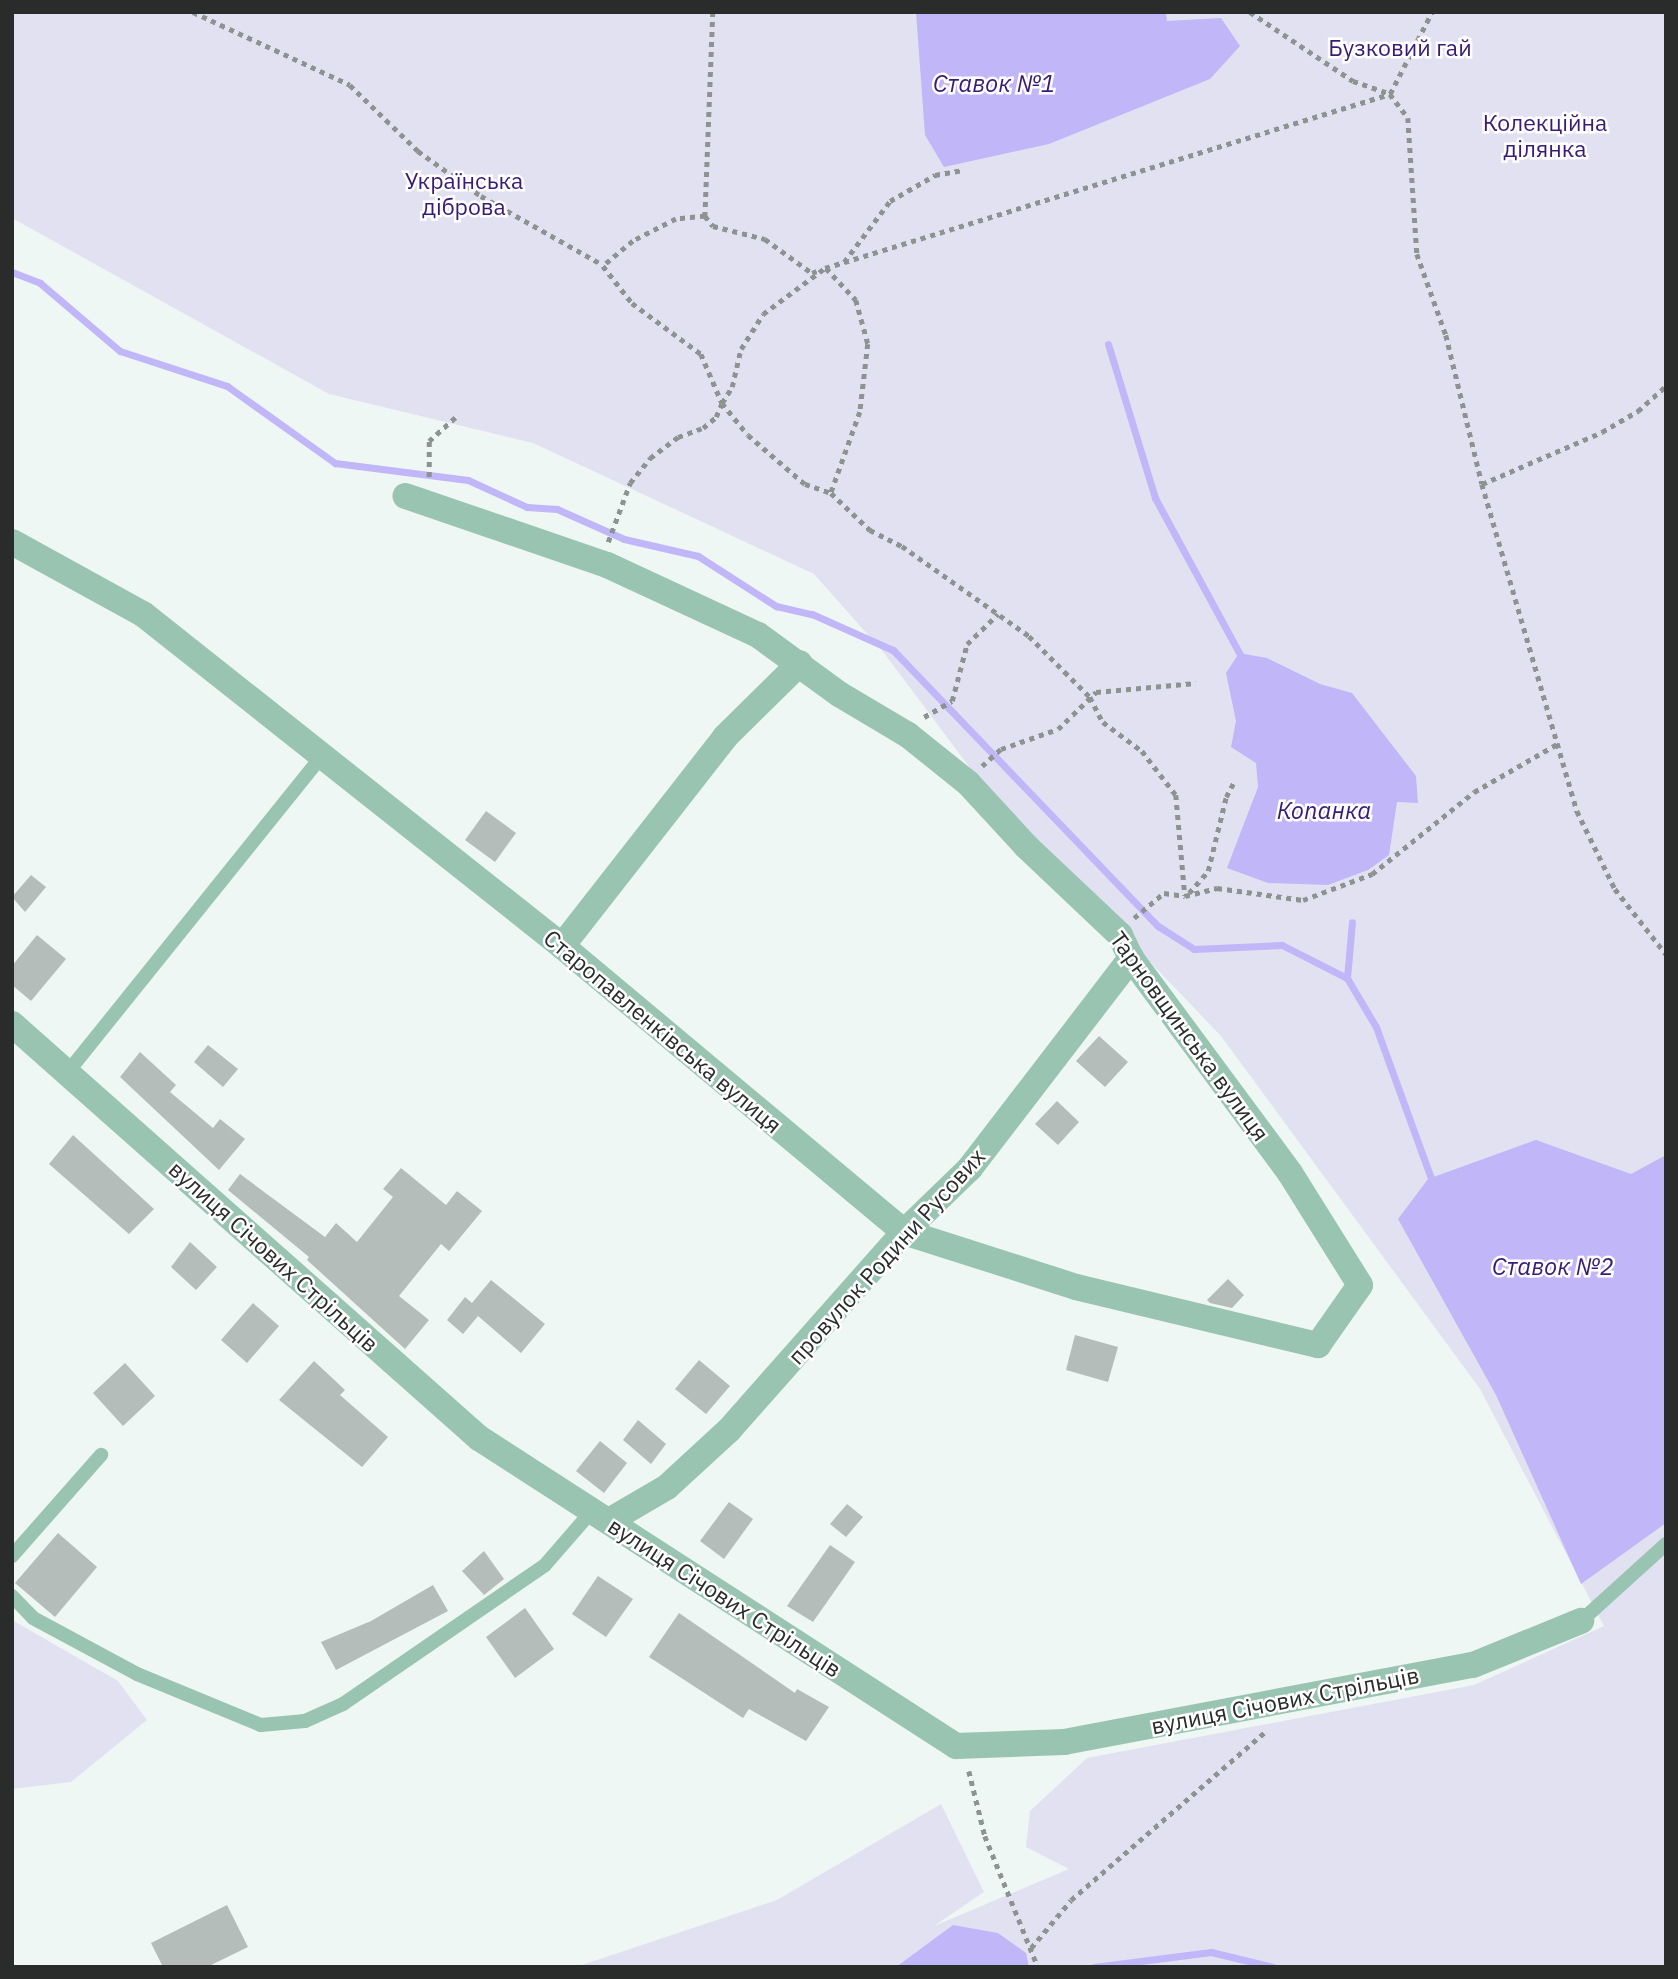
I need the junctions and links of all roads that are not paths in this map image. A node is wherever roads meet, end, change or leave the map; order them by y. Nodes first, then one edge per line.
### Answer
1 (406, 496) dead end
2 (12, 542) edge
3 (800, 663) junction
4 (320, 758) junction
5 (562, 946) junction
6 (1131, 958) junction
7 (12, 1024) edge
8 (67, 1073) junction
9 (904, 1232) junction
10 (1360, 1284) joint
11 (101, 1455) dead end
12 (600, 1516) junction
13 (1666, 1545) edge
14 (12, 1556) edge
15 (12, 1596) edge
16 (1581, 1621) joint

1 - 3 street, Тарновщинська вулиця
2 - 4 street, Старопавленківська вулиця
3 - 5 street
3 - 6 street, Тарновщинська вулиця
4 - 5 street, Старопавленківська вулиця
4 - 8 lane
5 - 9 street, Старопавленківська вулиця
6 - 9 street, провулок Родини Русових
6 - 10 street, Тарновщинська вулиця
7 - 8 street, вулиця Січових Стрільців
8 - 12 street, вулиця Січових Стрільців
9 - 10 street, Старопавленківська вулиця
9 - 12 street, провулок Родини Русових
11 - 14 lane
12 - 15 lane
12 - 16 street, вулиця Січових Стрільців
13 - 16 lane

